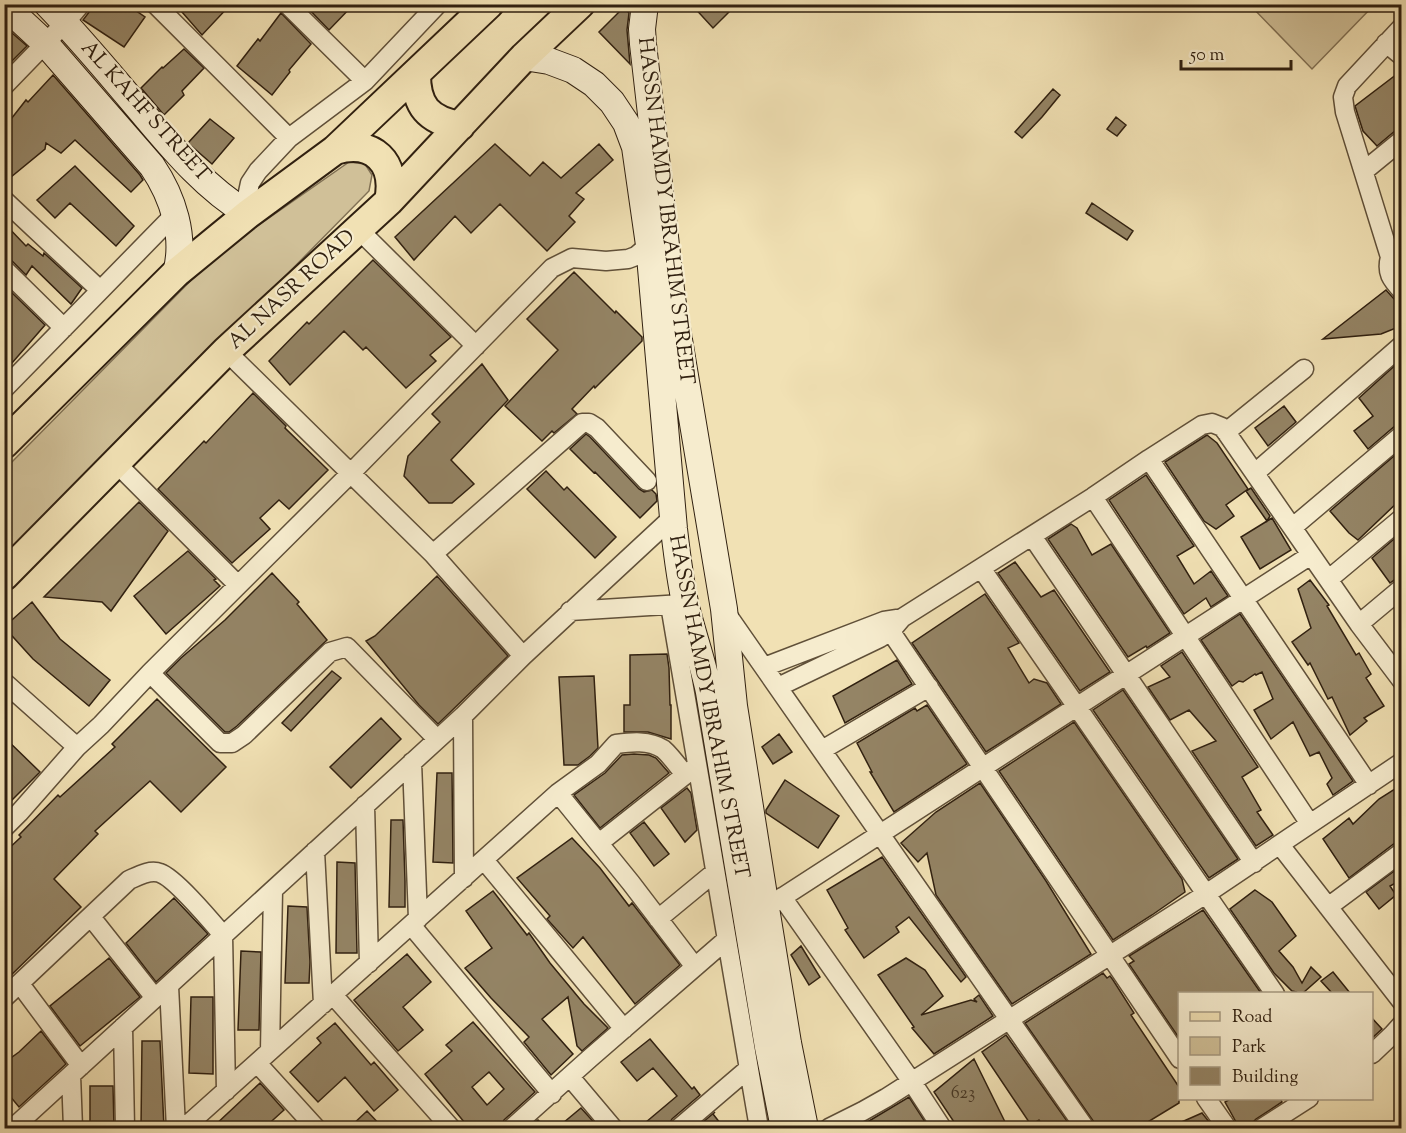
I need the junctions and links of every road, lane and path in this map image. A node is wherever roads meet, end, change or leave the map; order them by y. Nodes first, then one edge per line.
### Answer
1 (4, 4) edge
2 (47, 4) edge
3 (155, 4) edge
4 (287, 4) edge
5 (489, 4) edge
6 (580, 4) edge
7 (645, 4) edge
8 (432, 6) edge
9 (73, 14) edge
10 (1401, 27) edge
11 (1386, 43) junction
12 (45, 44) junction
13 (1401, 56) edge
14 (524, 57) junction
15 (416, 74) junction
16 (365, 81) junction
17 (4, 86) edge
18 (460, 126) junction
19 (289, 138) junction
20 (1401, 140) edge
21 (335, 150) junction
22 (1364, 171) junction
23 (4, 200) edge
24 (389, 201) junction
25 (249, 213) junction
26 (175, 214) junction
27 (358, 229) junction
28 (649, 245) junction
29 (1396, 251) edge
30 (4, 269) edge
31 (176, 273) junction
32 (100, 290) junction
33 (1401, 291) edge
34 (663, 300) junction
35 (64, 328) junction
36 (476, 346) junction
37 (1401, 346) edge
38 (226, 351) junction
39 (1304, 369) dead end
40 (4, 389) edge
41 (1226, 432) junction
42 (1401, 435) edge
43 (4, 444) edge
44 (1149, 459) junction
45 (116, 463) junction
46 (351, 473) junction
47 (1254, 473) junction
48 (647, 481) dead end
49 (1093, 497) junction
50 (708, 511) junction
51 (674, 516) junction
52 (1401, 518) edge
53 (1293, 527) junction
54 (1032, 536) junction
55 (433, 554) junction
56 (1311, 555) junction
57 (981, 568) junction
58 (4, 576) edge
59 (1329, 579) junction
60 (238, 585) junction
61 (1401, 588) edge
62 (1243, 599) junction
63 (678, 605) junction
64 (724, 609) junction
65 (570, 611) junction
66 (892, 624) junction
67 (1359, 624) junction
68 (1186, 636) junction
69 (523, 656) junction
70 (764, 667) junction
71 (150, 674) junction
72 (1126, 674) junction
73 (1401, 681) edge
74 (4, 682) edge
75 (778, 687) junction
76 (929, 687) junction
77 (1077, 706) junction
78 (463, 716) junction
79 (437, 739) junction
80 (77, 747) junction
81 (822, 750) junction
82 (412, 762) junction
83 (1401, 762) edge
84 (983, 767) junction
85 (691, 770) junction
86 (1369, 785) junction
87 (558, 794) junction
88 (365, 805) junction
89 (1310, 824) junction
90 (4, 828) edge
91 (880, 834) junction
92 (598, 843) junction
93 (1280, 845) junction
94 (315, 851) junction
95 (1401, 852) edge
96 (484, 860) junction
97 (1254, 863) junction
98 (715, 872) junction
99 (464, 878) junction
100 (273, 890) junction
101 (1206, 894) junction
102 (774, 902) junction
103 (1328, 907) junction
104 (91, 917) junction
105 (658, 919) junction
106 (414, 922) junction
107 (223, 935) junction
108 (726, 940) junction
109 (1110, 956) junction
110 (369, 963) junction
111 (696, 967) junction
112 (20, 984) junction
113 (169, 986) junction
114 (1274, 992) edge
115 (4, 998) edge
116 (155, 998) junction
117 (328, 999) junction
118 (1401, 1002) edge
119 (1009, 1020) junction
120 (1401, 1024) edge
121 (123, 1028) junction
122 (624, 1029) junction
123 (1401, 1040) edge
124 (1373, 1052) edge
125 (264, 1057) junction
126 (1178, 1058) edge
127 (1373, 1064) edge
128 (748, 1069) junction
129 (76, 1070) junction
130 (570, 1077) junction
131 (912, 1082) junction
132 (226, 1091) junction
133 (552, 1094) junction
134 (1207, 1100) edge
135 (1306, 1100) edge
136 (1321, 1100) edge
137 (21, 1125) edge
138 (186, 1127) edge
139 (73, 1128) edge
140 (125, 1128) edge
141 (316, 1128) edge
142 (451, 1128) edge
143 (512, 1128) edge
144 (613, 1128) edge
145 (679, 1128) edge
146 (759, 1128) edge
147 (784, 1128) edge
148 (805, 1128) edge
149 (829, 1128) edge
150 (942, 1128) edge
151 (1085, 1128) edge
152 (1227, 1128) edge
153 (1262, 1128) edge
154 (1279, 1128) edge

1 - 12 main road, AL KAHF STREET
2 - 9 main road, AL KAHF STREET
3 - 19 street
4 - 16 street
5 - 15 main road
6 - 14 main road, AL NASR ROAD
7 - 34 main road, HASSN HAMDY IBRAHIM STREET
8 - 16 street
9 - 12 street
9 - 25 main road, AL KAHF STREET
10 - 11 street
11 - 13 street
11 - 22 street
12 - 17 street
12 - 26 main road, AL KAHF STREET
14 - 18 main road, AL NASR ROAD
14 - 28 main road, HASSN HAMDY IBRAHIM STREET
15 - 18 main road
15 - 21 main road
16 - 19 street
18 - 24 main road, AL NASR ROAD
19 - 25 street
20 - 22 street
21 - 24 main road
21 - 25 main road
22 - 29 street
23 - 32 street
24 - 27 main road, AL NASR ROAD
25 - 31 main road
26 - 31 main road, AL KAHF STREET
26 - 32 street
27 - 36 street
27 - 38 main road, AL NASR ROAD
28 - 34 main road, HASSN HAMDY IBRAHIM STREET
28 - 36 street
29 - 33 street
30 - 35 street
31 - 43 main road
32 - 35 street
34 - 50 main road, HASSN HAMDY IBRAHIM STREET
34 - 51 main road, HASSN HAMDY IBRAHIM STREET
35 - 40 street
36 - 46 street
37 - 47 street
38 - 45 main road, AL NASR ROAD
38 - 46 street
39 - 41 street
41 - 44 street
41 - 47 street
42 - 53 street
44 - 49 street
44 - 62 street
45 - 58 main road, AL NASR ROAD
45 - 60 street
46 - 55 street
46 - 60 street
47 - 53 street
48 - 55 street
49 - 54 street
49 - 68 street
50 - 51 main road
50 - 64 main road, HASSN HAMDY IBRAHIM STREET
51 - 63 main road, HASSN HAMDY IBRAHIM STREET
51 - 65 street
52 - 59 street
53 - 56 street
54 - 57 street
54 - 72 street
55 - 69 street
56 - 59 street
56 - 62 street
57 - 66 street
57 - 77 street
59 - 67 street
60 - 71 street
61 - 67 street
62 - 68 street
62 - 86 street
63 - 65 street
63 - 85 street
63 - 147 main road, HASSN HAMDY IBRAHIM STREET
64 - 70 street
64 - 102 main road, HASSN HAMDY IBRAHIM STREET
65 - 69 street
66 - 70 street
66 - 75 street
66 - 76 street
67 - 73 street
68 - 72 street
68 - 89 street
69 - 78 street
70 - 75 street
71 - 79 street
71 - 80 street
72 - 77 street
72 - 97 street
74 - 80 street
75 - 81 street
76 - 81 street
76 - 84 street
77 - 84 street
77 - 101 street
78 - 79 street
78 - 99 street
79 - 82 street
80 - 90 street
81 - 91 street
82 - 88 street
82 - 106 street
83 - 86 street
84 - 91 street
84 - 109 street
85 - 87 street
85 - 92 street
85 - 98 street
86 - 89 street
87 - 92 street
87 - 96 street
88 - 94 street
88 - 110 street
89 - 93 street
91 - 102 street
91 - 119 street
92 - 105 street
93 - 97 street
93 - 103 street
94 - 100 street
94 - 117 street
95 - 103 street
96 - 99 street
96 - 122 street
97 - 101 street
98 - 105 street
98 - 108 street
99 - 106 street
100 - 107 street
100 - 125 street
101 - 109 street
101 - 114 street
102 - 131 street
102 - 148 main road, HASSN HAMDY IBRAHIM STREET
103 - 118 street
104 - 107 street
104 - 112 street
104 - 116 street
105 - 111 street
106 - 110 street
106 - 133 street
107 - 113 street
107 - 132 street
108 - 111 street
108 - 128 street
109 - 119 street
109 - 126 street
110 - 117 street
111 - 122 street
112 - 115 street
112 - 129 street
113 - 116 street
113 - 138 street
116 - 121 street
117 - 125 street
117 - 142 street
119 - 131 street
119 - 151 street
120 - 124 street
121 - 129 street
121 - 140 street
122 - 130 street
123 - 127 street
125 - 132 street
125 - 141 street
128 - 145 street
128 - 146 street
129 - 137 street
129 - 139 street
130 - 133 street
130 - 144 street
131 - 149 street
131 - 150 street
132 - 138 street
133 - 143 street
134 - 152 street
135 - 153 street
136 - 154 street

